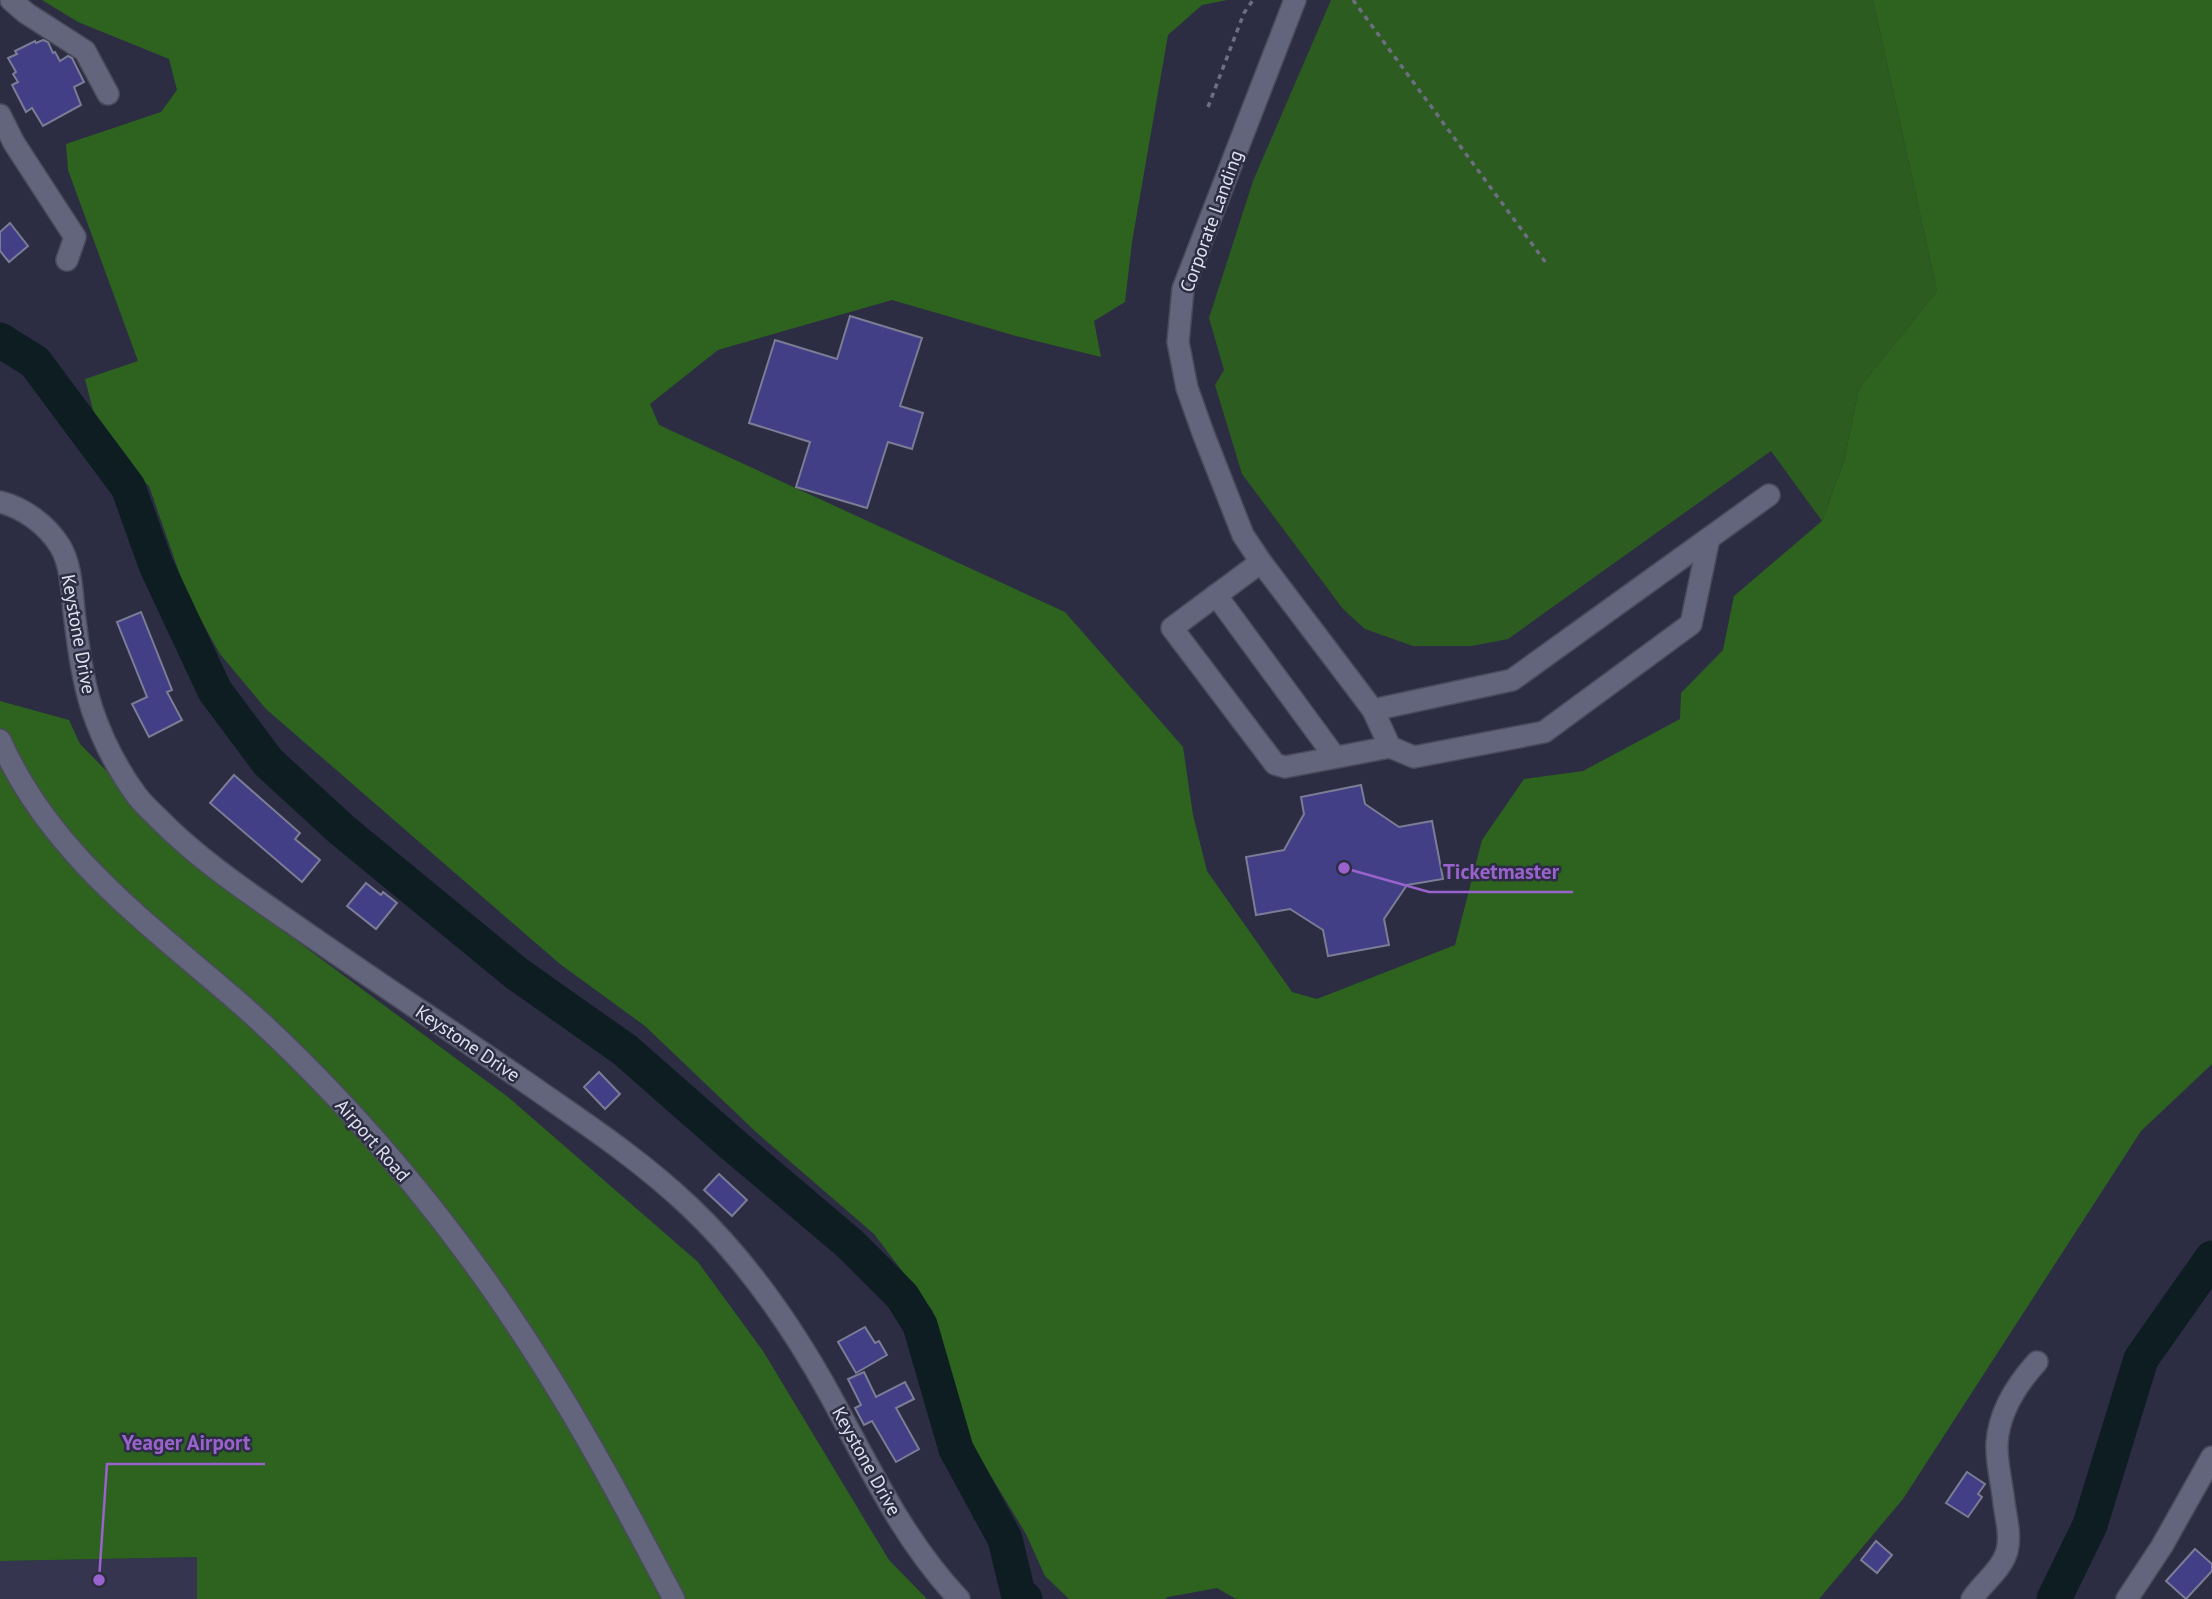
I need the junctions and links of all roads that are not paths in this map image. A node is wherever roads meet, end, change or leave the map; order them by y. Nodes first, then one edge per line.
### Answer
1 (11, 0) edge
2 (1295, 0) edge
3 (108, 94) dead end
4 (0, 115) edge
5 (67, 260) dead end
6 (1769, 495) dead end
7 (0, 502) edge
8 (1709, 538) junction
9 (1261, 562) junction
10 (1216, 595) junction
11 (1373, 710) junction
12 (0, 740) edge
13 (1390, 747) junction
14 (1335, 757) junction
15 (2037, 1362) dead end
16 (2212, 1457) edge
17 (674, 1599) edge
18 (959, 1599) edge
19 (1972, 1599) edge
20 (2127, 1599) edge

1 - 3 street
2 - 9 street, Corporate Landing
4 - 5 street
6 - 8 street
7 - 18 street, Keystone Drive
8 - 11 street
8 - 13 street
9 - 10 street
9 - 11 street, Corporate Landing
10 - 14 street
10 - 14 street
11 - 13 street, Corporate Landing
12 - 17 street, Airport Road
13 - 14 street
15 - 19 street
16 - 20 street

